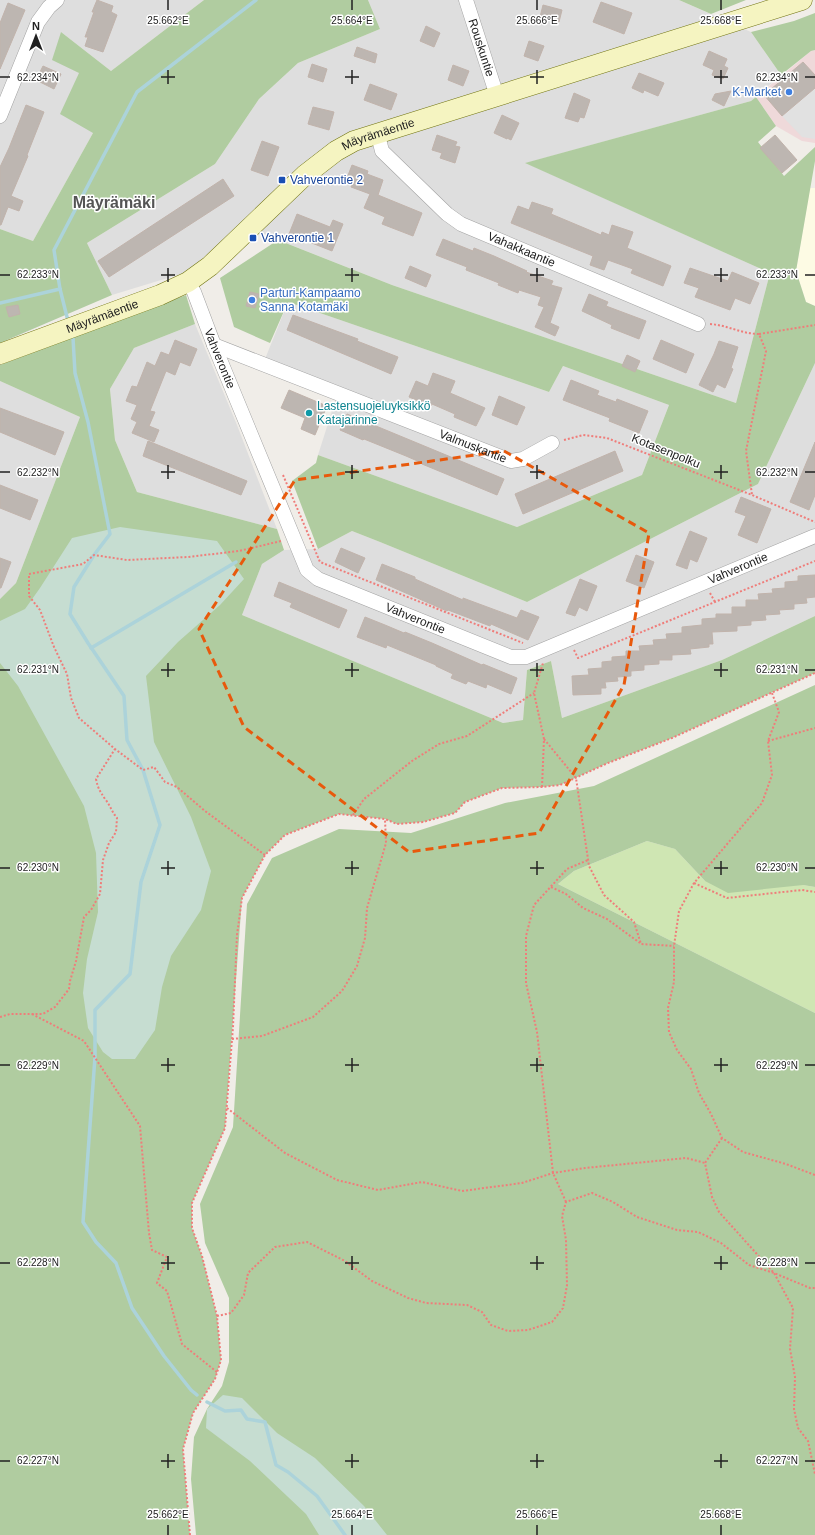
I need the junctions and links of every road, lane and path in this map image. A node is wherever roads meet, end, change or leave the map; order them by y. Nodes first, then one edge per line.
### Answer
1 (57, 0) edge
2 (466, 0) edge
3 (802, 0) edge
4 (497, 96) junction
5 (0, 116) edge
6 (375, 134) junction
7 (188, 282) junction
8 (698, 324) joint
9 (815, 325) edge
10 (759, 334) junction
11 (214, 345) junction
12 (1, 350) edge
13 (552, 443) joint
14 (281, 470) dead end
15 (752, 495) junction
16 (815, 522) edge
17 (815, 536) edge
18 (293, 538) junction
19 (815, 560) edge
20 (569, 639) junction
21 (523, 644) dead end
22 (534, 654) junction
23 (815, 673) edge
24 (534, 693) junction
25 (772, 693) junction
26 (815, 728) edge
27 (544, 739) junction
28 (768, 741) junction
29 (115, 749) junction
30 (576, 778) junction
31 (542, 787) junction
32 (352, 816) junction
33 (385, 819) junction
34 (265, 855) junction
35 (588, 860) junction
36 (694, 883) junction
37 (551, 887) junction
38 (815, 892) edge
39 (641, 944) junction
40 (674, 946) junction
41 (32, 1014) junction
42 (0, 1017) edge
43 (232, 1039) junction
44 (226, 1108) junction
45 (722, 1138) junction
46 (705, 1163) junction
47 (553, 1173) junction
48 (815, 1175) edge
49 (566, 1202) junction
50 (774, 1273) junction
51 (815, 1288) edge
52 (217, 1316) junction
53 (217, 1372) junction
54 (815, 1474) edge
55 (190, 1535) edge

1 - 5 street
2 - 4 street, Rouskuntie
3 - 4 street, Mäyrämäentie
4 - 6 street, Mäyrämäentie
6 - 7 street, Mäyrämäentie
6 - 8 street, Vahakkaantie
7 - 11 street, Vahverontie
7 - 12 street, Mäyrämäentie
8 - 10 path
9 - 10 path
10 - 15 path
11 - 13 street, Valmuskantie
11 - 18 street, Vahverontie
13 - 15 path, Kotasenpolku
14 - 21 path
15 - 16 path, Kotasenpolku
17 - 20 street, Vahverontie
18 - 22 street, Vahverontie
18 - 29 path
19 - 20 path
20 - 22 street, Vahverontie
22 - 24 path
23 - 25 path
24 - 27 path
24 - 32 path
25 - 28 path
25 - 30 path
26 - 28 path
27 - 30 path
27 - 31 path
28 - 36 path
29 - 34 path
29 - 41 path
30 - 31 path
30 - 35 path
31 - 33 path
32 - 33 path
32 - 34 path
33 - 43 path
34 - 43 path
35 - 37 path
35 - 39 path
36 - 38 path
36 - 40 path
37 - 39 path
37 - 47 path
39 - 40 path
40 - 45 path
41 - 42 path
41 - 53 path
43 - 44 path
44 - 47 path
44 - 52 path
45 - 46 path
45 - 48 path
46 - 47 path
46 - 50 path
47 - 49 path
49 - 50 path
49 - 52 path
50 - 51 path
50 - 54 path
52 - 53 path
53 - 55 path

